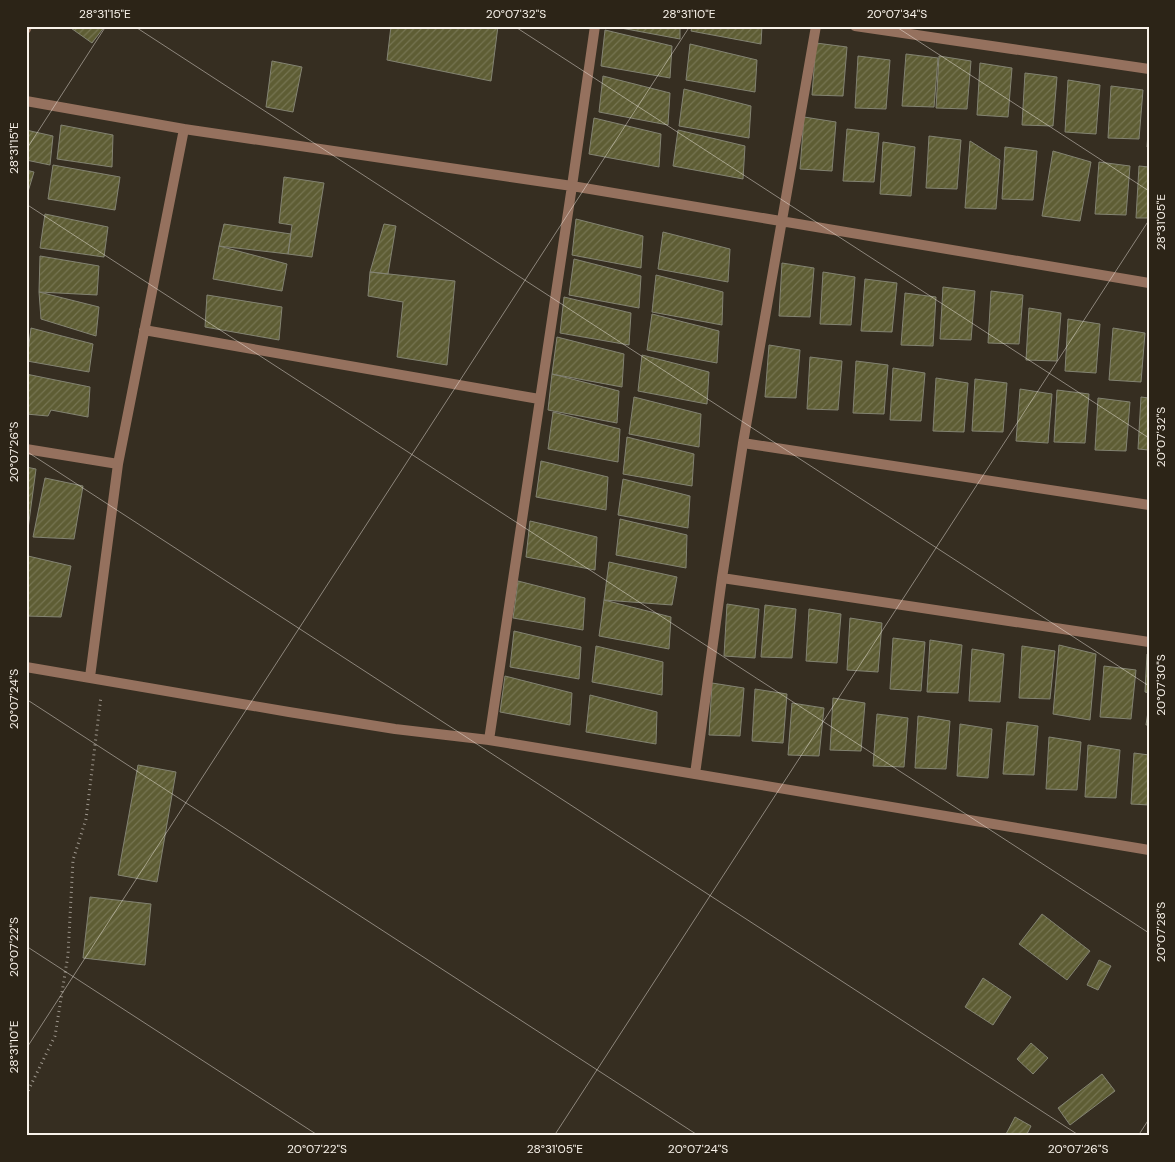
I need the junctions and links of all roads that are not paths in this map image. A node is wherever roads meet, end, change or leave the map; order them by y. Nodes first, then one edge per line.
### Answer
1 (595, 26) edge
2 (816, 26) edge
3 (855, 26) edge
4 (1149, 69) edge
5 (26, 101) edge
6 (184, 129) junction
7 (572, 186) junction
8 (781, 222) junction
9 (1149, 283) edge
10 (144, 330) junction
11 (539, 399) junction
12 (744, 443) junction
13 (26, 449) edge
14 (118, 464) junction
15 (1149, 505) edge
16 (722, 578) junction
17 (1149, 642) edge
18 (26, 667) edge
19 (90, 677) junction
20 (489, 740) junction
21 (696, 774) junction
22 (1149, 850) edge

1 - 7 street
2 - 8 street
3 - 4 street
5 - 6 street
6 - 7 street
6 - 10 street
7 - 8 street
7 - 11 street
8 - 9 street
8 - 12 street
10 - 11 street
10 - 14 street
11 - 20 street
12 - 15 street
12 - 16 street
13 - 14 street
14 - 19 street
16 - 17 street
16 - 21 street
18 - 19 street
19 - 20 street
20 - 21 street
21 - 22 street

